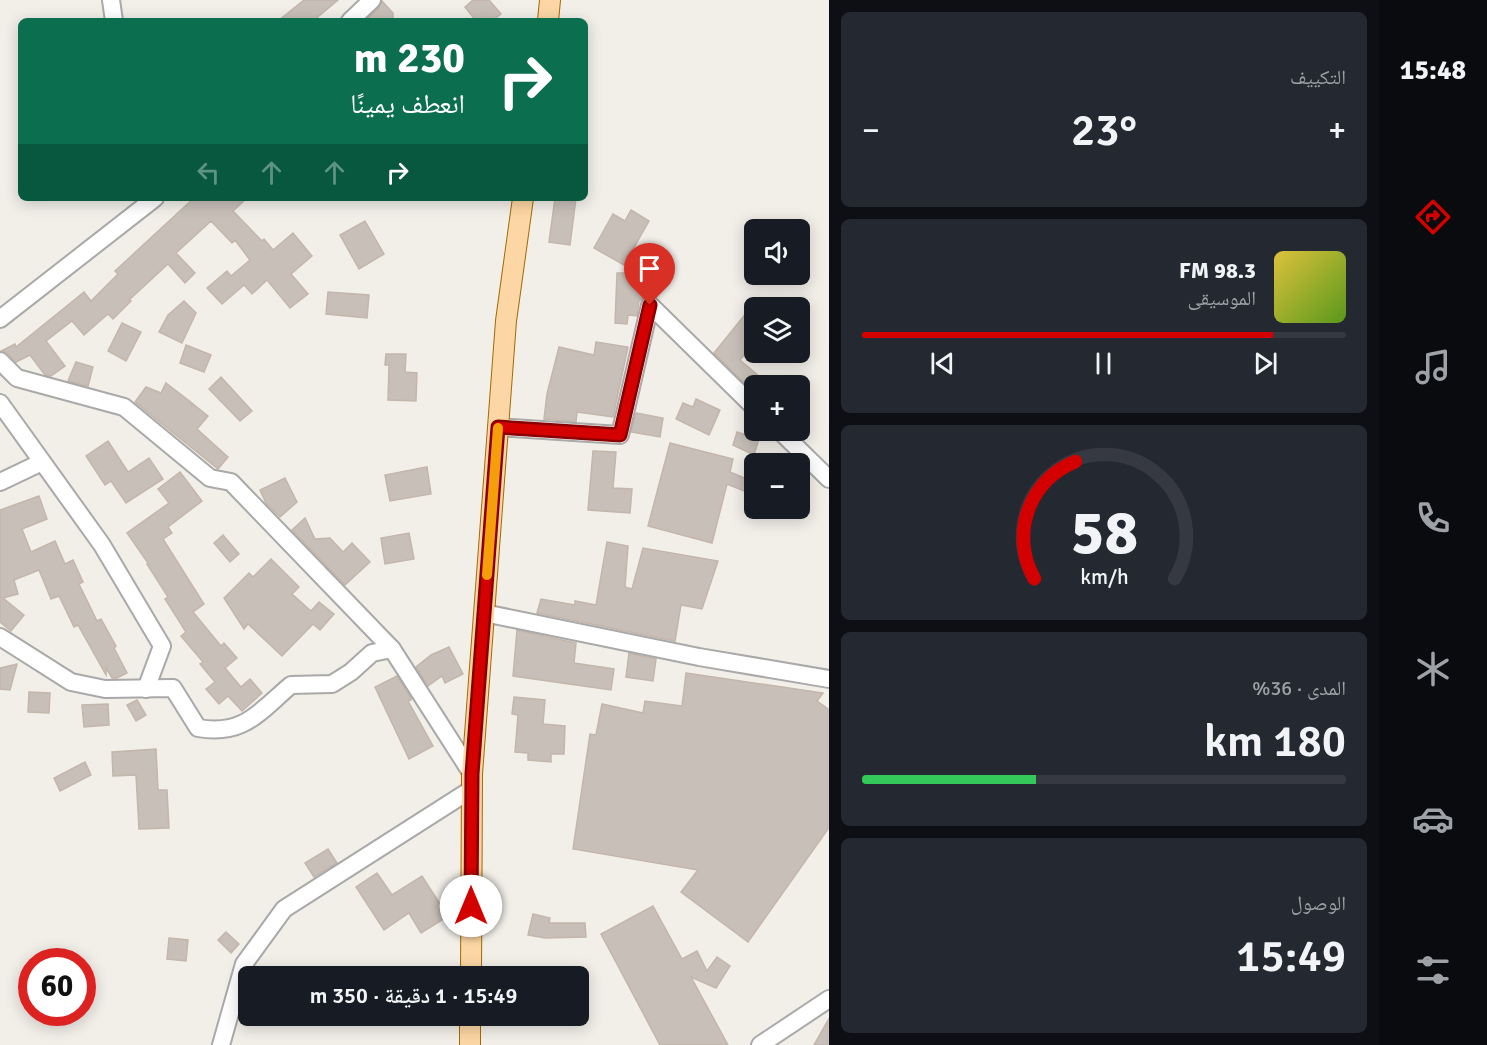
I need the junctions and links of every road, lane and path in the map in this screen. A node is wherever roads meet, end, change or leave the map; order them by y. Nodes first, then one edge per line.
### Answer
1 (111, 0) edge
2 (372, 0) edge
3 (550, 0) edge
4 (114, 18) edge
5 (353, 18) edge
6 (548, 18) edge
7 (150, 201) edge
8 (523, 201) edge
9 (0, 319) edge
10 (0, 361) edge
11 (744, 397) edge
12 (0, 403) edge
13 (498, 427) junction
14 (790, 441) edge
15 (42, 462) junction
16 (828, 479) edge
17 (0, 482) edge
18 (484, 613) junction
19 (0, 636) edge
20 (392, 649) junction
21 (828, 679) edge
22 (146, 689) junction
23 (472, 782) junction
24 (471, 966) edge
25 (828, 999) edge
26 (470, 1026) edge
27 (221, 1045) edge
28 (470, 1045) edge
29 (760, 1045) edge

1 - 4 street
2 - 5 street
3 - 6 main road
7 - 9 street
8 - 13 main road
10 - 20 street
11 - 13 street
12 - 15 street
13 - 18 main road
14 - 16 street
15 - 17 street
15 - 22 street
18 - 21 street
18 - 23 main road
19 - 22 street
20 - 22 street
20 - 23 street
23 - 24 main road
23 - 27 street
25 - 29 street
26 - 28 main road

